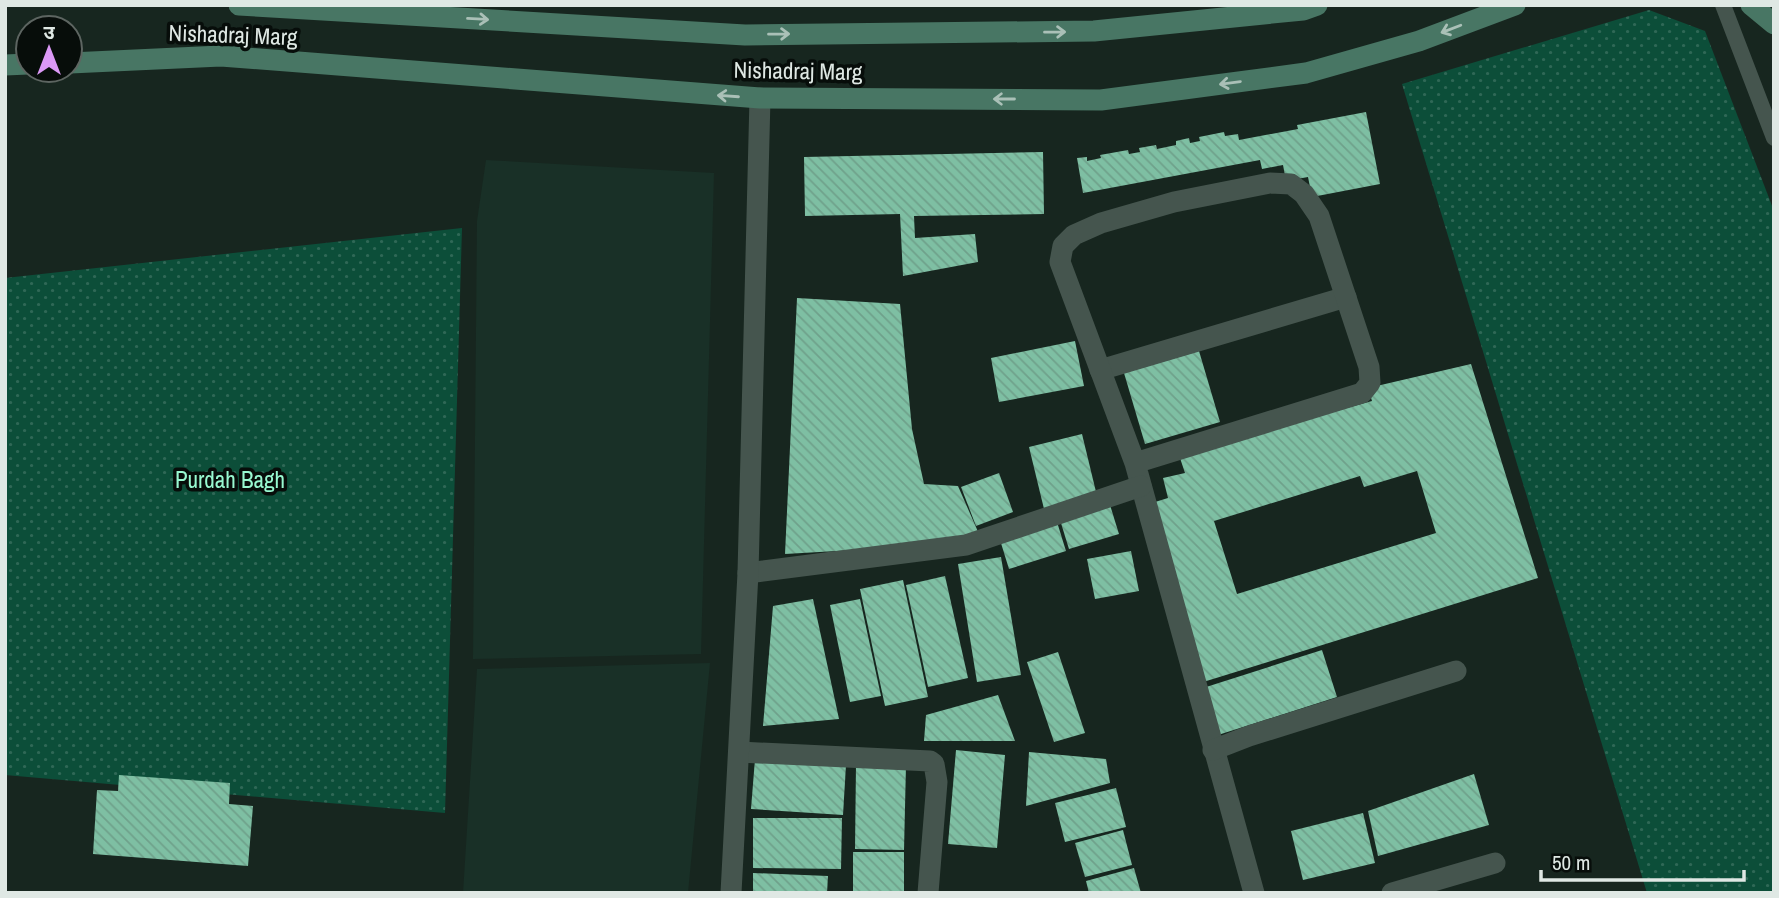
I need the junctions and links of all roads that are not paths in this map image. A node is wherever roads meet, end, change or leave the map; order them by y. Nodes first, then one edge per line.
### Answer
1 (239, 5) edge
2 (1317, 5) edge
3 (1514, 5) edge
4 (1723, 5) edge
5 (1751, 5) edge
6 (1774, 24) edge
7 (84, 61) edge
8 (760, 98) junction
9 (1774, 138) edge
10 (1346, 297) junction
11 (1100, 370) junction
12 (1135, 463) junction
13 (1141, 486) junction
14 (748, 573) junction
15 (1456, 671) dead end
16 (1213, 750) junction
17 (739, 752) junction
18 (1495, 863) dead end
19 (731, 893) edge
20 (928, 893) edge
21 (1254, 893) edge
22 (1392, 893) edge

1 -> 2 main road, Nishadraj Marg
3 -> 8 main road, Nishadraj Marg
4 - 9 lane
5 - 6 main road
8 -> 7 main road, Nishadraj Marg
8 - 14 street
10 - 11 street
10 - 11 street
10 - 12 street
11 - 12 street
12 - 13 street
13 - 14 street
13 - 16 street
14 - 17 street
15 - 16 street
16 - 21 street
17 - 19 street
17 - 20 street
18 - 22 street

